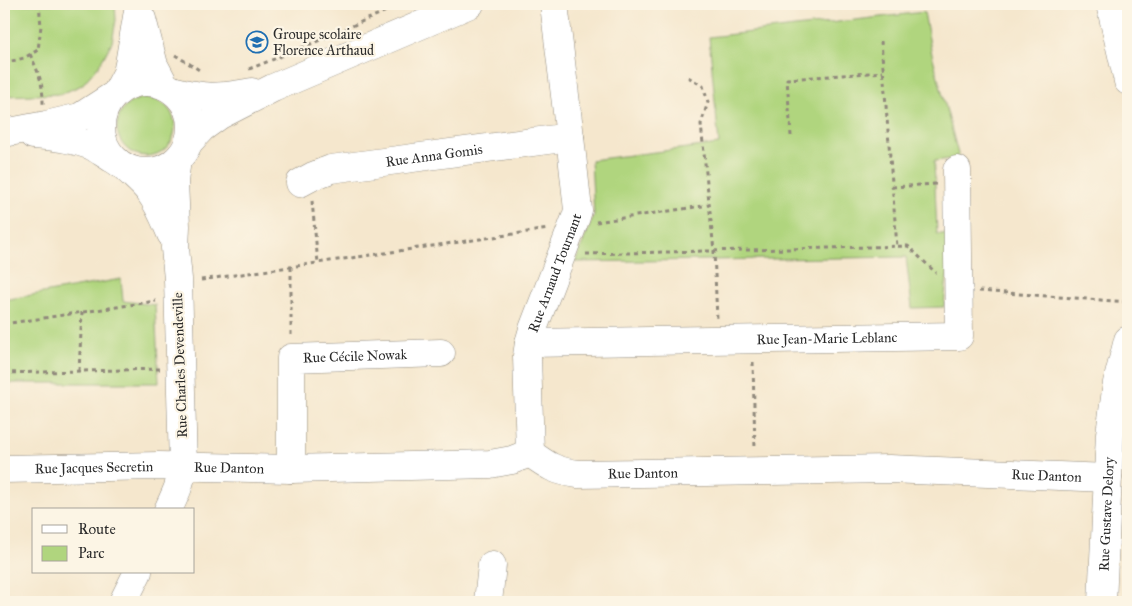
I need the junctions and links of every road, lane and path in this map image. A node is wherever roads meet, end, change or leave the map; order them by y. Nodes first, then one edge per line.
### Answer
1 (39, 4) edge
2 (139, 4) edge
3 (402, 4) edge
4 (470, 4) edge
5 (554, 4) edge
6 (1110, 4) edge
7 (880, 41) dead end
8 (30, 54) junction
9 (151, 55) junction
10 (4, 63) edge
11 (245, 70) dead end
12 (883, 72) junction
13 (206, 73) dead end
14 (688, 76) dead end
15 (1128, 81) edge
16 (168, 88) junction
17 (273, 88) junction
18 (114, 95) junction
19 (43, 110) dead end
20 (4, 133) edge
21 (791, 136) dead end
22 (570, 137) junction
23 (183, 151) junction
24 (120, 164) junction
25 (957, 177) joint
26 (305, 180) joint
27 (892, 187) junction
28 (709, 205) junction
29 (573, 225) junction
30 (897, 246) junction
31 (175, 248) junction
32 (714, 251) junction
33 (561, 255) junction
34 (318, 263) junction
35 (290, 267) junction
36 (958, 290) junction
37 (178, 291) junction
38 (1128, 302) edge
39 (82, 312) junction
40 (4, 324) edge
41 (752, 339) junction
42 (718, 340) junction
43 (1128, 340) edge
44 (528, 343) junction
45 (441, 353) dead end
46 (291, 358) junction
47 (181, 368) junction
48 (79, 371) junction
49 (4, 373) edge
50 (530, 453) junction
51 (183, 467) junction
52 (291, 469) junction
53 (4, 470) edge
54 (755, 471) junction
55 (1108, 478) junction
56 (169, 508) edge
57 (1117, 517) edge
58 (492, 565) dead end
59 (137, 574) edge
60 (123, 602) edge
61 (488, 602) edge
62 (1102, 602) edge

1 - 8 path
2 - 9 street
2 - 18 street
3 - 11 path
4 - 17 street
5 - 22 street, Rue Arnaud Tournant
6 - 15 street
7 - 12 path
8 - 10 path
8 - 19 path
9 - 13 path
9 - 16 street
12 - 21 path
12 - 27 path
14 - 28 path
16 - 17 street
16 - 18 street
16 - 23 street
17 - 23 street
18 - 20 street
18 - 24 street
20 - 24 street
22 - 26 street, Rue Anna Gomis
22 - 29 street, Rue Arnaud Tournant
23 - 24 street
23 - 31 street, Rue Charles Devendeville
24 - 31 street, Rue Charles Devendeville
25 - 27 path
25 - 36 street, Rue Jean-Marie Leblanc
26 - 34 path
27 - 30 path
28 - 29 path
28 - 32 path
29 - 33 street, Rue Arnaud Tournant
29 - 34 path
30 - 32 path
30 - 36 path
31 - 37 street, Rue Charles Devendeville
32 - 33 path
32 - 42 path
33 - 44 street, Rue Arnaud Tournant
34 - 35 path
35 - 37 path
35 - 46 path
36 - 38 path
36 - 41 street, Rue Jean-Marie Leblanc
37 - 39 path
37 - 47 street, Rue Charles Devendeville
39 - 40 path
39 - 48 path
41 - 42 street, Rue Jean-Marie Leblanc
41 - 54 path
42 - 44 street, Rue Jean-Marie Leblanc
43 - 55 street, Rue Gustave Delory
44 - 50 street, Rue Arnaud Tournant
45 - 46 street, Rue Cécile Nowak
46 - 52 street, Rue Cécile Nowak
47 - 48 path
47 - 51 street, Rue Charles Devendeville
48 - 49 path
50 - 52 street, Rue Danton
50 - 54 street, Rue Danton
51 - 52 street, Rue Danton
51 - 53 street, Rue Jacques Secretin
51 - 56 street, Rue Charles Devendeville
54 - 55 street, Rue Danton
55 - 57 street, Rue Gustave Delory
57 - 62 street, Rue Gustave Delory
58 - 61 street
59 - 60 street

